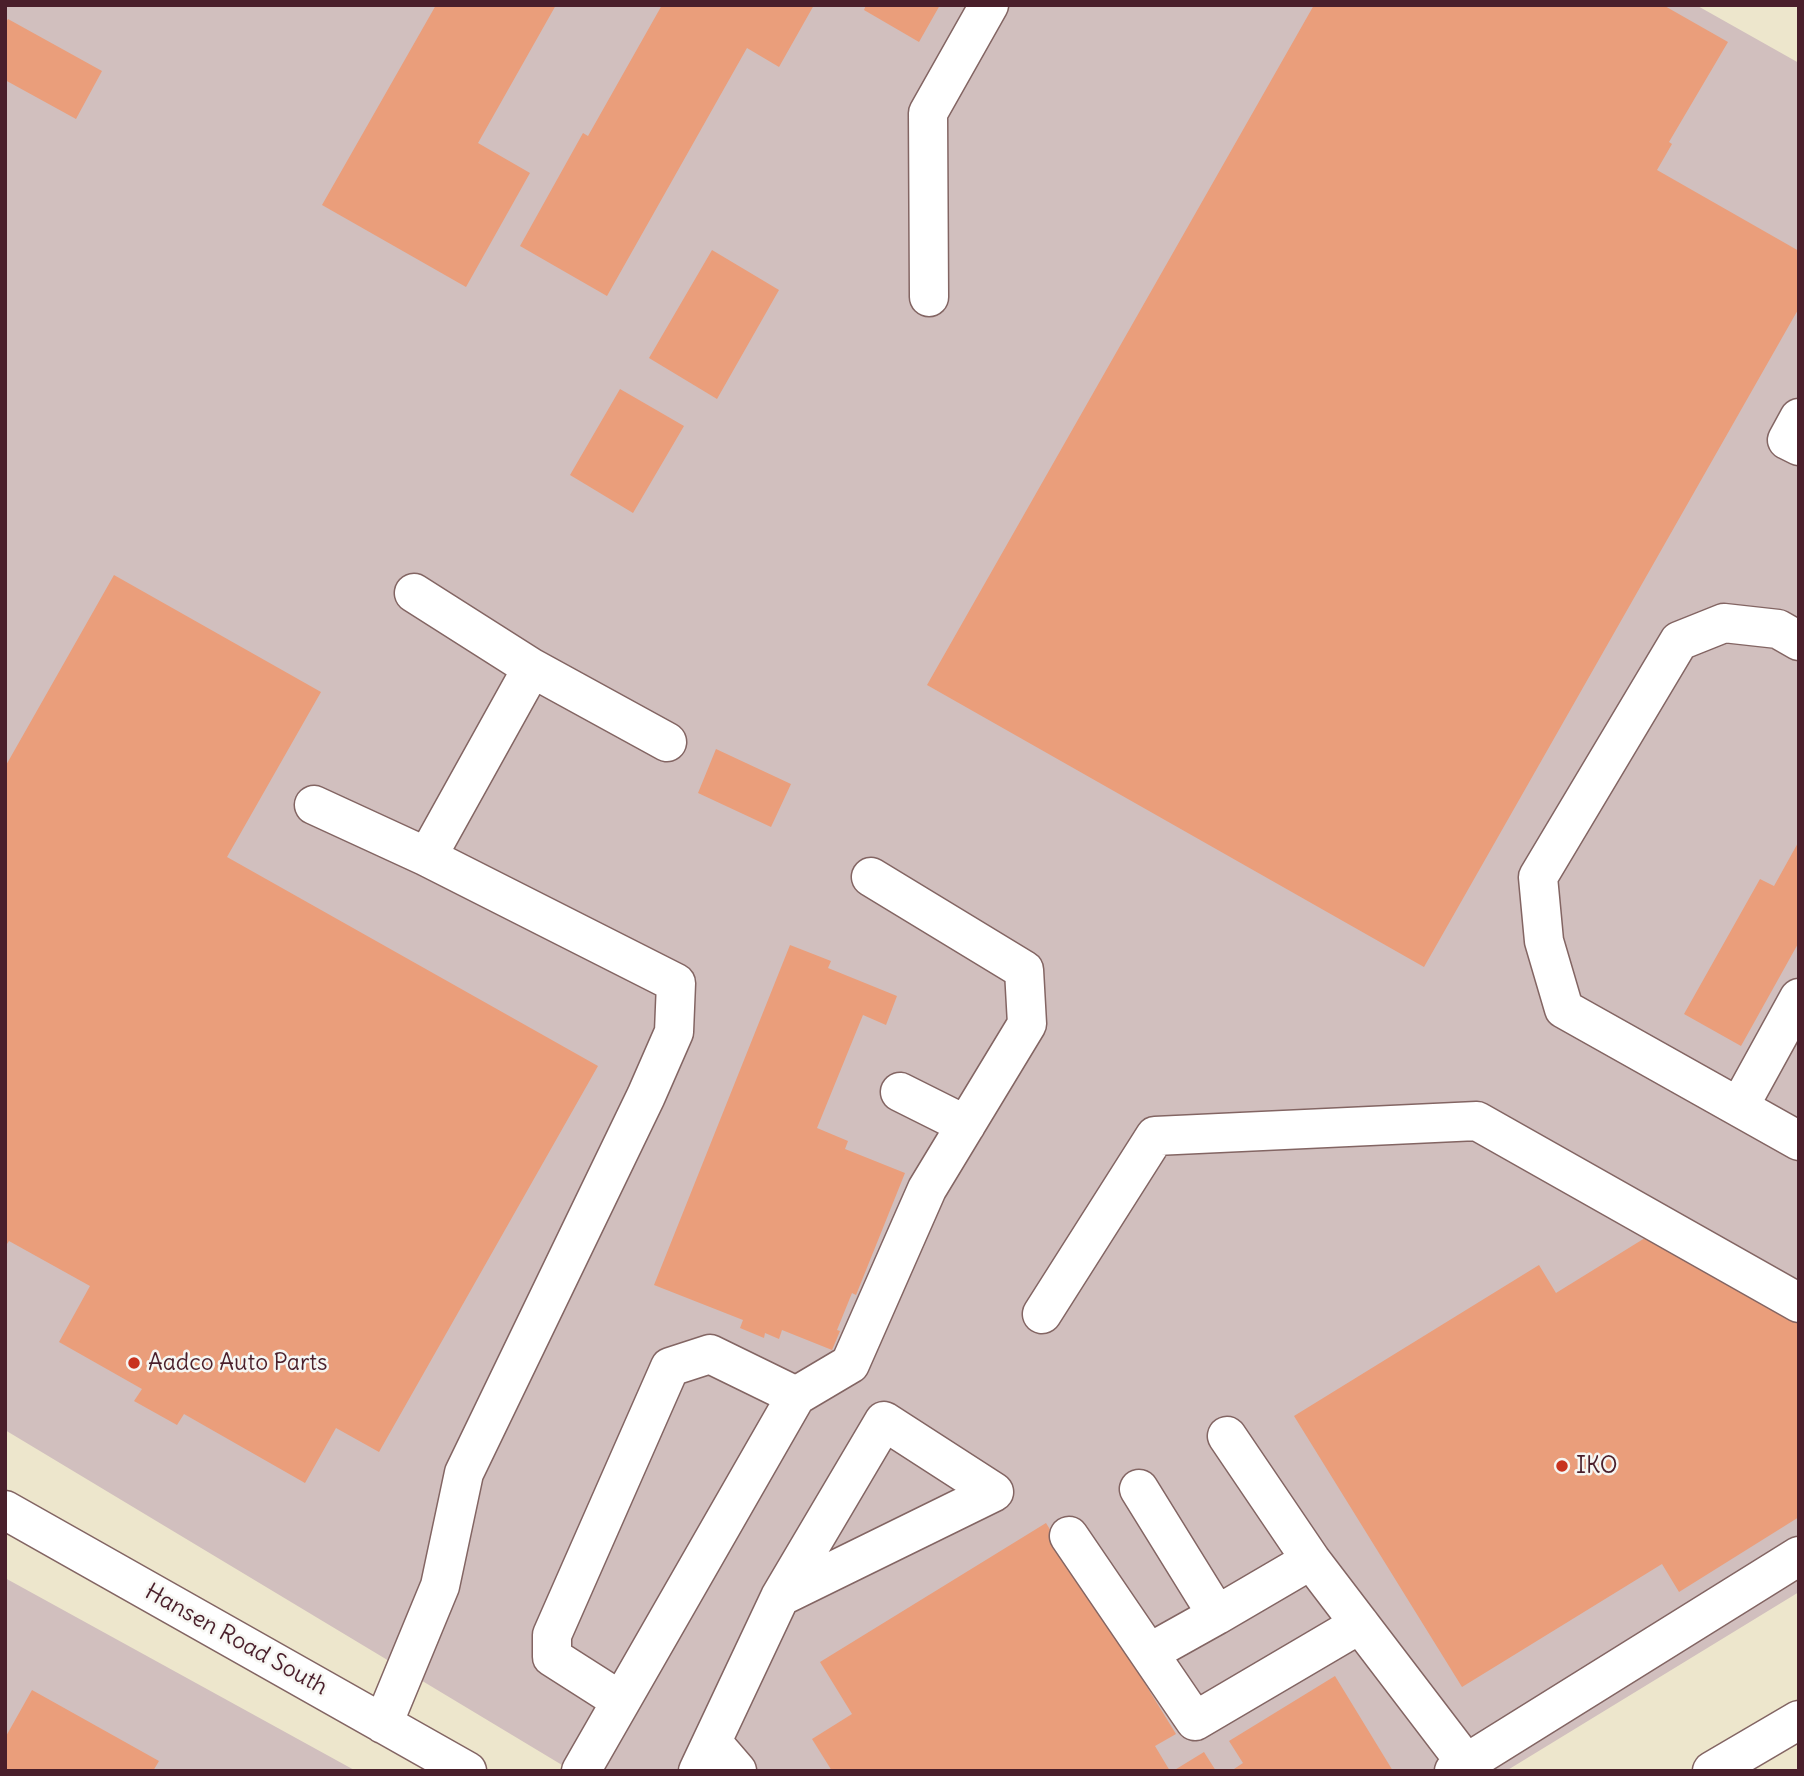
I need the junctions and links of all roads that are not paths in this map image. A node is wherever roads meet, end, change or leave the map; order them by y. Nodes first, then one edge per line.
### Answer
1 (989, 5) edge
2 (929, 297) dead end
3 (1799, 418) edge
4 (1799, 446) edge
5 (414, 593) dead end
6 (1799, 641) edge
7 (532, 668) junction
8 (667, 742) dead end
9 (314, 805) dead end
10 (427, 857) junction
11 (871, 877) dead end
12 (1799, 998) edge
13 (900, 1093) dead end
14 (1740, 1107) junction
15 (966, 1125) junction
16 (1799, 1140) edge
17 (1799, 1303) edge
18 (1042, 1314) dead end
19 (796, 1396) junction
20 (1227, 1436) dead end
21 (1139, 1489) dead end
22 (5, 1510) edge
23 (1069, 1536) dead end
24 (1799, 1556) edge
25 (1311, 1560) junction
26 (780, 1597) junction
27 (1217, 1615) junction
28 (1360, 1624) junction
29 (1149, 1653) junction
30 (621, 1701) junction
31 (1799, 1720) edge
32 (383, 1724) junction
33 (705, 1756) edge
34 (1465, 1768) edge
35 (467, 1771) edge
36 (581, 1771) edge
37 (737, 1771) edge
38 (1712, 1771) edge

1 - 2 street
3 - 4 street
5 - 7 street
6 - 14 street
7 - 8 street
7 - 10 street
9 - 10 street
10 - 32 street
11 - 15 street
12 - 14 street
13 - 15 street
14 - 16 street
15 - 19 street
17 - 18 street
19 - 30 street
19 - 30 street
20 - 25 street
21 - 27 street
22 - 32 street, Hansen Road South
23 - 29 street
24 - 34 street
25 - 27 street
25 - 28 street
26 - 26 street
26 - 33 street
27 - 29 street
28 - 29 street
28 - 34 street
30 - 36 street
31 - 38 street
32 - 35 street, Hansen Road South
33 - 37 street

